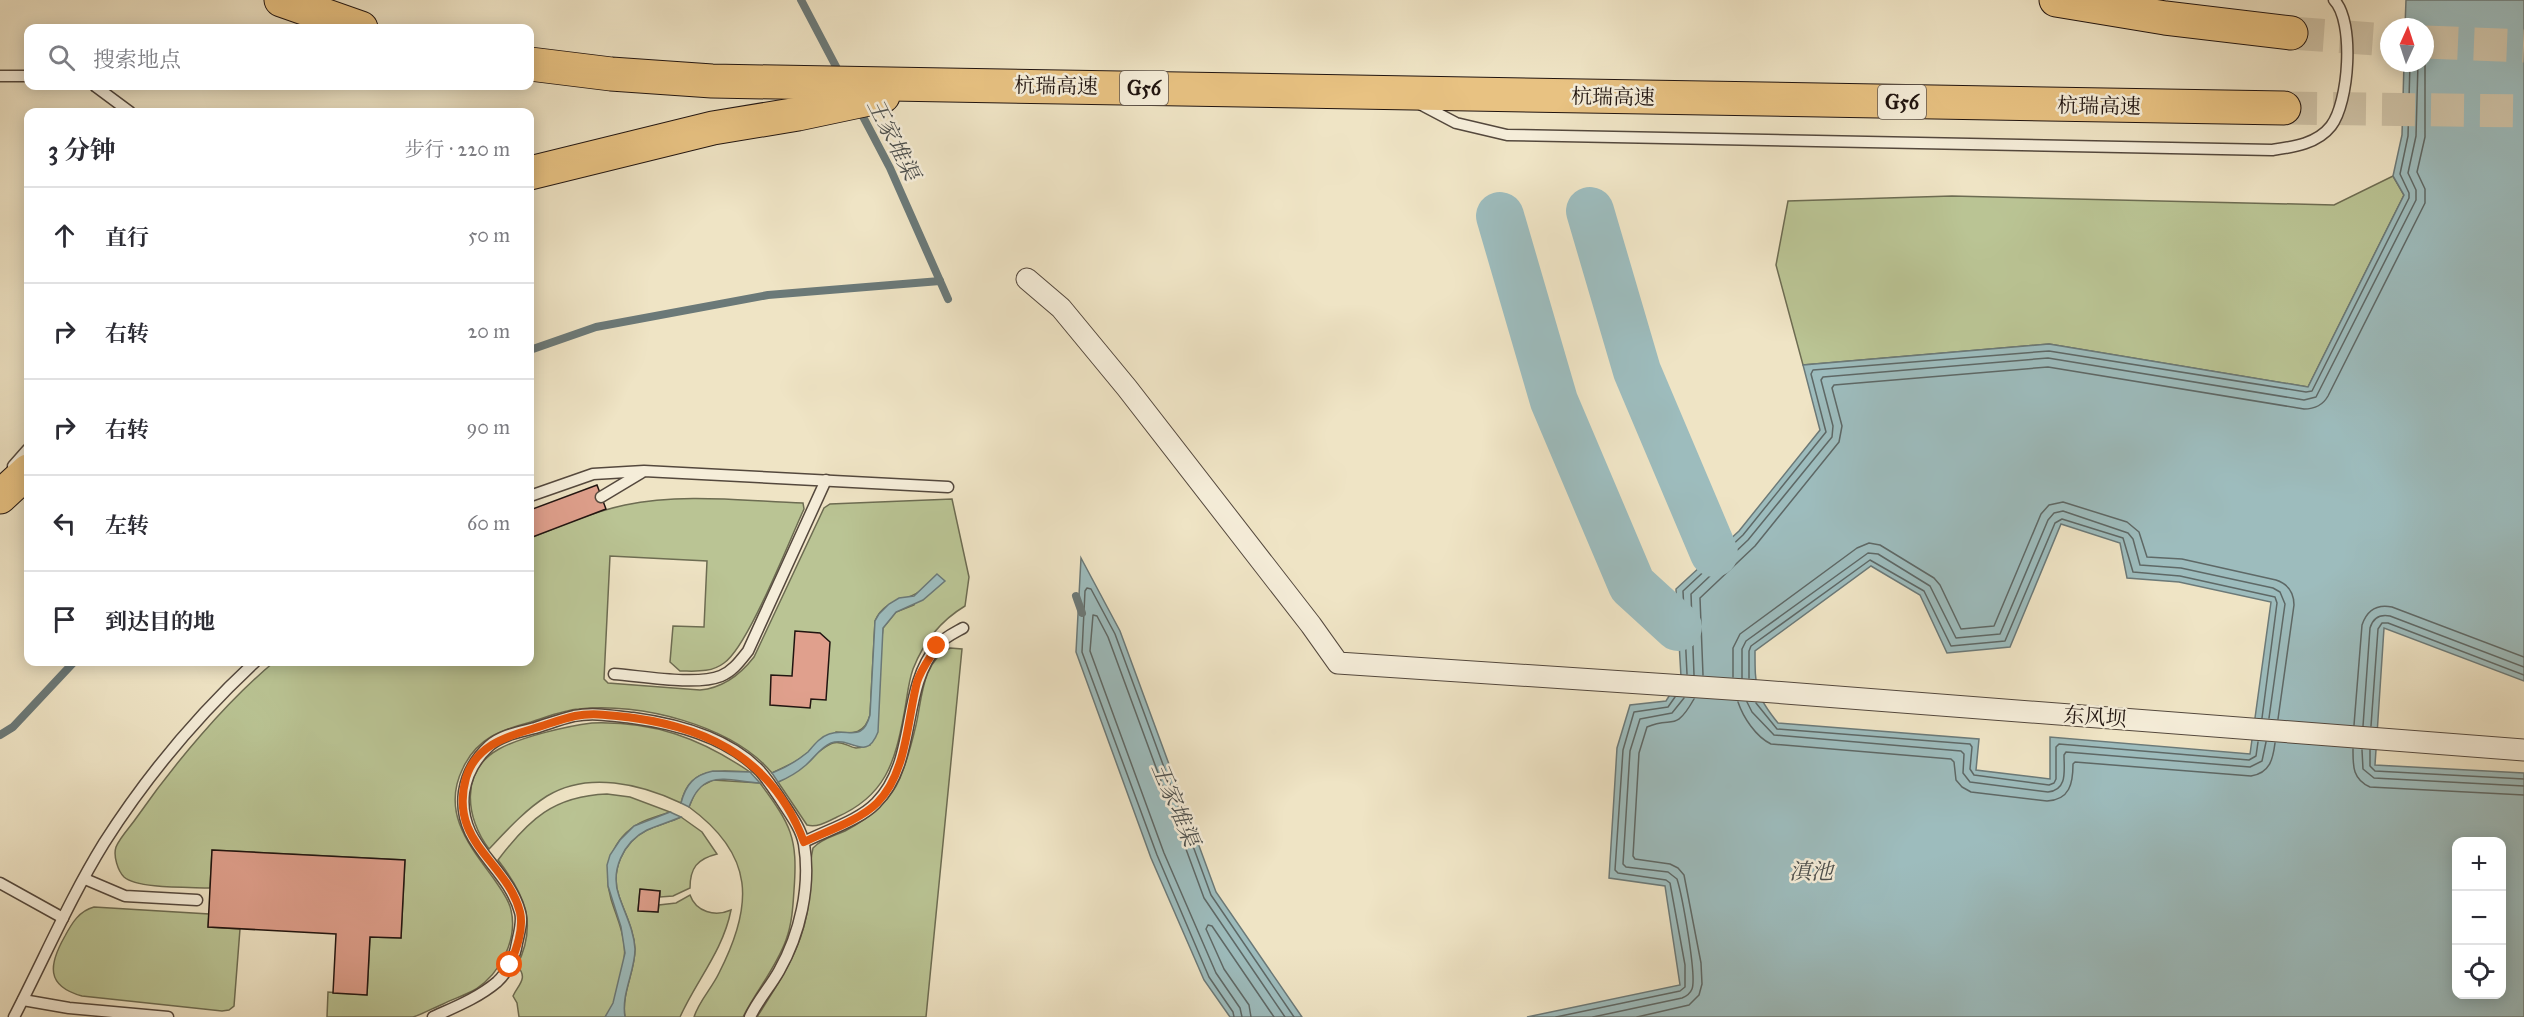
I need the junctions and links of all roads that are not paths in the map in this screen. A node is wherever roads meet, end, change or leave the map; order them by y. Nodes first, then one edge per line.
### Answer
1 (281, 0) edge
2 (2056, 0) edge
3 (2334, 0) edge
4 (350, 24) edge
5 (2291, 33) tunnel mouth
6 (534, 64) edge
7 (0, 76) edge
8 (24, 76) edge
9 (943, 83) junction
10 (100, 90) edge
11 (1381, 93) junction
12 (125, 108) edge
13 (2284, 108) tunnel mouth
14 (534, 172) edge
15 (1027, 279) dead end
16 (24, 457) edge
17 (644, 471) junction
18 (12, 480) edge
19 (826, 480) junction
20 (948, 487) dead end
21 (534, 495) edge
22 (601, 497) dead end
23 (963, 628) dead end
24 (251, 666) edge
25 (614, 674) dead end
26 (2524, 750) edge
27 (804, 842) junction
28 (85, 879) junction
29 (0, 883) edge
30 (197, 900) dead end
31 (63, 918) junction
32 (23, 1000) junction
33 (14, 1017) edge
34 (168, 1017) edge
35 (433, 1017) edge
36 (750, 1017) edge

1 - 4 highway
2 - 5 highway
3 - 11 lane
6 - 9 highway
7 - 8 lane
9 - 11 highway, 杭瑞高速 / G56
9 - 14 highway
10 - 12 lane
11 - 13 highway, 杭瑞高速 / G56
15 - 26 street, 东风坝
16 - 18 lane
17 - 19 lane
17 - 21 lane
17 - 22 lane
19 - 20 lane
19 - 25 lane
23 - 27 lane
24 - 28 lane
27 - 35 lane
27 - 36 lane
28 - 30 lane
28 - 31 lane
29 - 31 lane
31 - 32 lane
32 - 33 lane
32 - 34 lane

